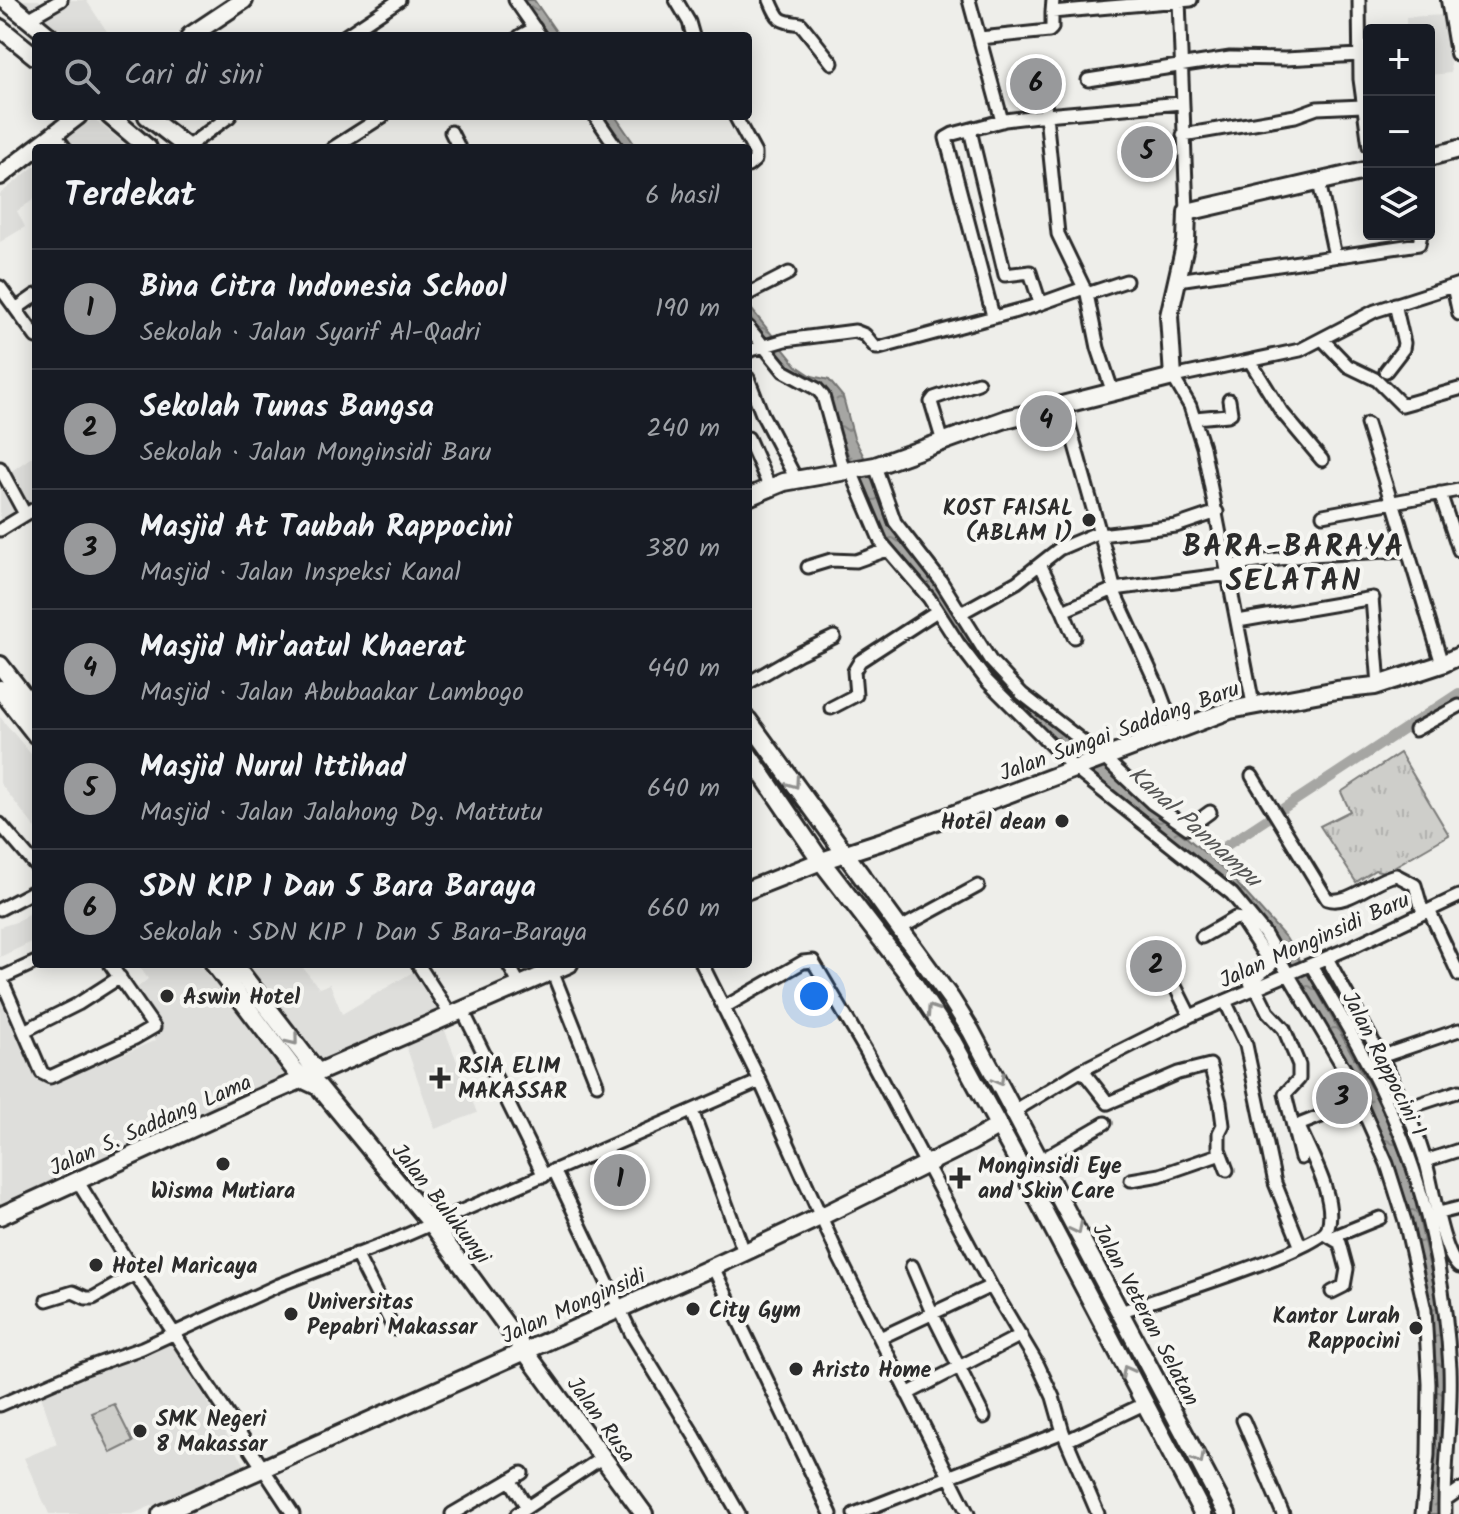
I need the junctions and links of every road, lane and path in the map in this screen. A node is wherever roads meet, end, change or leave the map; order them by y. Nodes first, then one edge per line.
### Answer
1 (5, 0) edge
2 (61, 0) edge
3 (244, 0) edge
4 (399, 0) edge
5 (515, 0) edge
6 (676, 0) edge
7 (770, 0) edge
8 (969, 0) edge
9 (1183, 0) edge
10 (1359, 0) edge
11 (1450, 0) edge
12 (1053, 6) edge
13 (28, 19) junction
14 (0, 28) edge
15 (44, 32) edge
16 (196, 32) edge
17 (351, 32) edge
18 (538, 32) edge
19 (692, 32) edge
20 (980, 38) junction
21 (1458, 42) edge
22 (32, 54) edge
23 (1360, 55) junction
24 (832, 63) dead end
25 (1181, 66) junction
26 (1088, 80) dead end
27 (1044, 92) dead end
28 (1181, 103) junction
29 (1363, 106) joint
30 (1046, 115) junction
31 (73, 120) edge
32 (115, 120) edge
33 (152, 120) edge
34 (225, 120) edge
35 (377, 120) edge
36 (598, 120) edge
37 (737, 120) edge
38 (1002, 121) junction
39 (970, 130) junction
40 (451, 132) dead end
41 (54, 134) junction
42 (1183, 135) junction
43 (41, 144) edge
44 (62, 144) edge
45 (143, 144) edge
46 (183, 144) edge
47 (193, 144) edge
48 (339, 144) edge
49 (457, 144) edge
50 (614, 144) edge
51 (750, 144) edge
52 (1459, 149) edge
53 (32, 151) edge
54 (1435, 155) edge
55 (1363, 171) edge
56 (0, 176) edge
57 (1319, 182) junction
58 (1187, 212) junction
59 (1415, 240) edge
60 (1335, 256) junction
61 (789, 273) dead end
62 (1178, 280) junction
63 (1126, 281) dead end
64 (1456, 285) edge
65 (1, 291) edge
66 (1086, 291) junction
67 (752, 292) edge
68 (32, 298) edge
69 (1040, 303) junction
70 (1395, 304) junction
71 (16, 309) junction
72 (1459, 314) edge
73 (993, 316) junction
74 (32, 331) edge
75 (752, 331) edge
76 (1322, 339) junction
77 (766, 346) junction
78 (752, 350) edge
79 (1250, 361) junction
80 (1386, 371) dead end
81 (1173, 377) junction
82 (978, 383) dead end
83 (752, 388) edge
84 (1459, 389) edge
85 (1112, 390) junction
86 (1229, 400) dead end
87 (1063, 403) junction
88 (1195, 418) junction
89 (1367, 424) dead end
90 (943, 442) junction
91 (752, 447) edge
92 (1322, 460) dead end
93 (0, 468) edge
94 (859, 469) junction
95 (796, 479) junction
96 (770, 488) junction
97 (1459, 490) edge
98 (1440, 493) junction
99 (752, 495) edge
100 (1392, 501) junction
101 (32, 510) edge
102 (1217, 512) junction
103 (25, 514) junction
104 (1323, 515) dead end
105 (0, 530) edge
106 (1099, 533) junction
107 (887, 550) junction
108 (1408, 550) junction
109 (1459, 550) edge
110 (1040, 564) junction
111 (808, 567) dead end
112 (1228, 570) junction
113 (1114, 589) junction
114 (937, 611) junction
115 (1063, 611) junction
116 (961, 613) junction
117 (1238, 621) junction
118 (834, 637) dead end
119 (1074, 637) dead end
120 (1459, 656) edge
121 (1442, 664) junction
122 (0, 665) edge
123 (752, 681) edge
124 (1379, 685) junction
125 (0, 689) edge
126 (1253, 704) junction
127 (32, 706) edge
128 (1459, 706) edge
129 (831, 708) dead end
130 (752, 729) edge
131 (32, 730) edge
132 (1174, 730) junction
133 (1415, 730) dead end
134 (1101, 757) junction
135 (752, 760) edge
136 (1077, 769) junction
137 (1252, 776) dead end
138 (1210, 812) dead end
139 (0, 824) edge
140 (845, 854) junction
141 (32, 861) edge
142 (821, 861) junction
143 (978, 886) dead end
144 (752, 888) edge
145 (32, 892) edge
146 (1459, 896) edge
147 (0, 909) edge
148 (1430, 909) junction
149 (899, 929) junction
150 (1202, 937) dead end
151 (1327, 958) junction
152 (32, 964) edge
153 (1310, 966) junction
154 (113, 968) edge
155 (217, 968) edge
156 (237, 968) edge
157 (421, 968) edge
158 (510, 968) edge
159 (559, 968) edge
160 (704, 968) edge
161 (552, 971) junction
162 (1288, 974) junction
163 (1459, 975) edge
164 (0, 977) edge
165 (120, 977) junction
166 (1173, 982) dead end
167 (520, 985) junction
168 (1257, 992) junction
169 (1225, 1001) junction
170 (723, 1008) junction
171 (456, 1011) junction
172 (1190, 1016) junction
173 (1459, 1030) edge
174 (24, 1031) junction
175 (971, 1031) junction
176 (953, 1042) junction
177 (1380, 1057) junction
178 (1082, 1070) junction
179 (314, 1080) junction
180 (760, 1081) junction
181 (597, 1084) dead end
182 (1459, 1091) edge
183 (1360, 1101) junction
184 (1407, 1108) junction
185 (1016, 1110) junction
186 (692, 1111) junction
187 (1105, 1123) dead end
188 (999, 1126) junction
189 (1459, 1150) edge
190 (1221, 1154) junction
191 (1301, 1158) dead end
192 (1041, 1160) junction
193 (1425, 1161) junction
194 (926, 1163) junction
195 (1227, 1170) dead end
196 (549, 1173) junction
197 (1131, 1180) dead end
198 (78, 1182) junction
199 (1459, 1208) edge
200 (1439, 1213) junction
201 (0, 1216) edge
202 (820, 1217) junction
203 (1380, 1218) dead end
204 (432, 1224) junction
205 (1329, 1235) junction
206 (1300, 1245) junction
207 (744, 1252) junction
208 (356, 1254) junction
209 (912, 1266) dead end
210 (713, 1267) junction
211 (1459, 1267) edge
212 (135, 1274) junction
213 (991, 1286) junction
214 (1332, 1292) dead end
215 (47, 1300) dead end
216 (620, 1308) junction
217 (1120, 1312) junction
218 (933, 1315) junction
219 (394, 1329) dead end
220 (174, 1332) junction
221 (1021, 1335) junction
222 (880, 1338) junction
223 (525, 1349) junction
224 (960, 1369) junction
225 (1454, 1384) edge
226 (907, 1394) junction
227 (1144, 1404) junction
228 (0, 1405) edge
229 (984, 1417) dead end
230 (1243, 1420) dead end
231 (1182, 1427) junction
232 (1066, 1436) junction
233 (1164, 1438) junction
234 (603, 1457) junction
235 (263, 1468) junction
236 (522, 1473) dead end
237 (951, 1477) junction
238 (510, 1480) junction
239 (1459, 1490) edge
240 (1445, 1500) junction
241 (522, 1511) edge
242 (161, 1514) edge
243 (293, 1514) edge
244 (452, 1514) edge
245 (644, 1514) edge
246 (739, 1514) edge
247 (831, 1514) edge
248 (854, 1514) edge
249 (968, 1514) edge
250 (1098, 1514) edge
251 (1203, 1514) edge
252 (1227, 1514) edge
253 (1283, 1514) edge
254 (1422, 1514) edge
255 (1445, 1514) edge

1 - 13 main road
2 - 13 street
3 - 16 main road
4 - 17 street
5 - 18 street
6 - 19 street
7 - 24 street
8 - 20 street
9 - 12 street
9 - 25 street
10 - 23 street
11 - 21 main road
12 - 20 street
13 - 15 main road
14 - 22 main road
20 - 38 street
23 - 25 street
23 - 29 street
25 - 26 street
25 - 28 street
27 - 30 street
28 - 30 street
28 - 42 street
29 - 42 street
30 - 38 street
30 - 66 street
31 - 41 main road
32 - 45 main road
33 - 46 main road
34 - 47 street
35 - 48 street
36 - 50 street
37 - 51 street
38 - 39 street
39 - 69 street
39 - 73 street
40 - 49 street
41 - 43 main road
41 - 44 street
42 - 58 street
52 - 54 main road
53 - 56 main road
55 - 57 main road
57 - 58 main road
57 - 60 street
58 - 62 main road
59 - 60 street
60 - 62 street
61 - 67 street
62 - 81 main road
63 - 66 street
64 - 70 street
64 - 72 street
65 - 71 street
66 - 69 street
66 - 85 street
68 - 71 street
69 - 73 street
70 - 76 street
70 - 80 street
71 - 74 street
73 - 77 street
75 - 77 street
76 - 79 street
76 - 84 street
77 - 78 street
77 - 94 street
79 - 81 street
79 - 92 street
81 - 85 main road
81 - 88 street
82 - 90 street
83 - 95 street
85 - 87 main road
86 - 88 street
87 - 90 main road
87 - 106 street
88 - 102 street
89 - 100 street
90 - 94 main road
91 - 96 street
93 - 103 street
94 - 95 main road
94 - 107 street
94 - 116 street
95 - 96 main road
96 - 99 main road
97 - 98 street
98 - 100 street
98 - 109 street
100 - 104 street
100 - 108 street
101 - 103 street
102 - 106 street
102 - 112 street
103 - 105 street
106 - 110 street
106 - 113 street
107 - 111 street
107 - 114 street
108 - 112 street
108 - 121 street
110 - 115 street
110 - 116 street
112 - 113 street
112 - 117 street
113 - 115 street
113 - 132 street
114 - 129 street
114 - 136 street
115 - 119 street
116 - 134 street
117 - 124 street
117 - 126 street
118 - 123 street
120 - 121 main road, Jalan Sungai Saddang Baru
121 - 124 main road, Jalan Sungai Saddang Baru
122 - 127 main road
124 - 126 main road, Jalan Sungai Saddang Baru
125 - 131 main road
126 - 132 main road, Jalan Sungai Saddang Baru
128 - 133 street
130 -> 140 main road, Jalan Veteran Selatan
132 - 134 main road, Jalan Sungai Saddang Baru
134 - 136 main road, Jalan Sungai Saddang Baru
134 - 138 street
135 - 142 main road, Jalan Veteran Selatan
136 - 140 main road, Jalan Sungai Saddang Baru
136 - 162 street
137 - 148 street
139 - 141 street
140 - 142 main road, Jalan Sungai Saddang Baru
140 - 149 main road, Jalan Veteran Selatan
142 - 144 main road, Jalan Sungai Saddang Baru
176 -> 142 main road, Jalan Veteran Selatan
143 - 149 street
145 - 147 street
146 - 148 street, Jalan Monginsidi Baru
148 - 151 street, Jalan Monginsidi Baru
148 - 163 street
149 - 175 main road, Jalan Veteran Selatan
150 - 168 street
151 - 153 street, Jalan Monginsidi Baru
151 - 177 street
152 - 164 street
153 - 162 street, Jalan Monginsidi Baru
153 - 225 street, Jalan Rappocini 1
154 - 165 street
155 - 179 main road
156 -> 179 main road
157 - 171 street
158 - 167 street
159 - 161 main road, Jalan S. Saddang Lama
160 - 170 street
161 - 167 main road, Jalan S. Saddang Lama
161 - 181 street
162 - 168 street, Jalan Monginsidi Baru
162 - 183 street
164 - 174 street
165 - 174 street
165 - 174 street
166 - 172 street
167 - 171 main road, Jalan S. Saddang Lama
168 - 169 street, Jalan Monginsidi Baru
168 - 191 street
169 - 172 street, Jalan Monginsidi Baru
169 - 206 street
170 - 180 street
170 - 194 street
171 - 179 main road, Jalan S. Saddang Lama
171 - 196 street
172 - 178 street, Jalan Monginsidi Baru
173 - 177 street
175 - 176 main road
175 -> 185 main road, Jalan Veteran Selatan
176 - 188 main road, Jalan Veteran Selatan
177 - 184 street
178 - 185 street, Jalan Monginsidi Baru
178 - 190 street
179 - 198 main road, Jalan S. Saddang Lama
179 - 204 main road, Jalan Bulukunyi
180 - 186 street
180 - 202 street
182 - 184 street
183 - 205 street
183 - 254 street
184 - 193 street
185 - 192 main road, Jalan Veteran Selatan
186 - 196 street
186 - 207 street
187 - 192 street
188 - 194 main road, Jalan Monginsidi
227 -> 188 main road, Jalan Veteran Selatan
189 - 193 street
190 - 195 street
190 - 197 street
192 -> 217 main road, Jalan Veteran Selatan
193 - 200 street
194 - 202 main road, Jalan Monginsidi
194 - 213 street
196 - 204 street
196 - 216 street
198 - 201 main road, Jalan S. Saddang Lama
198 - 212 street
199 - 200 street
200 - 211 street
202 - 207 main road, Jalan Monginsidi
202 - 222 street
203 - 205 street
204 - 208 street
204 - 223 main road, Jalan Bulukunyi
205 - 206 street
205 - 214 street
206 - 217 street
207 - 210 main road, Jalan Monginsidi
208 - 219 street
208 - 220 street
209 - 218 street
210 - 216 main road, Jalan Monginsidi
210 - 247 street
212 - 215 street
212 - 220 street
213 - 218 street
213 - 221 street
216 - 223 main road, Jalan Monginsidi
216 - 246 street
217 - 231 main road, Jalan Veteran Selatan
218 - 222 street
218 - 224 street
220 - 228 street
220 - 235 street
221 - 224 street
221 - 232 street
222 - 226 street
223 - 234 main road, Jalan Rusa
223 - 235 main road, Jalan Monginsidi
224 - 226 street
224 - 229 street
225 - 240 street, Jalan Rappocini 1
226 - 237 street
227 - 232 street
227 - 233 main road, Jalan Veteran Selatan
230 - 253 street
231 - 233 main road
231 -> 252 main road, Jalan Veteran Selatan
232 - 237 street
232 - 250 street
233 - 251 main road, Jalan Veteran Selatan
234 - 241 street
234 - 245 main road, Jalan Rusa
235 - 242 main road, Jalan Monginsidi
235 - 243 street
236 - 238 street
237 - 248 street
237 - 249 street
238 - 241 street
238 - 244 street
239 - 240 street
240 - 255 street, Jalan Rappocini 1

